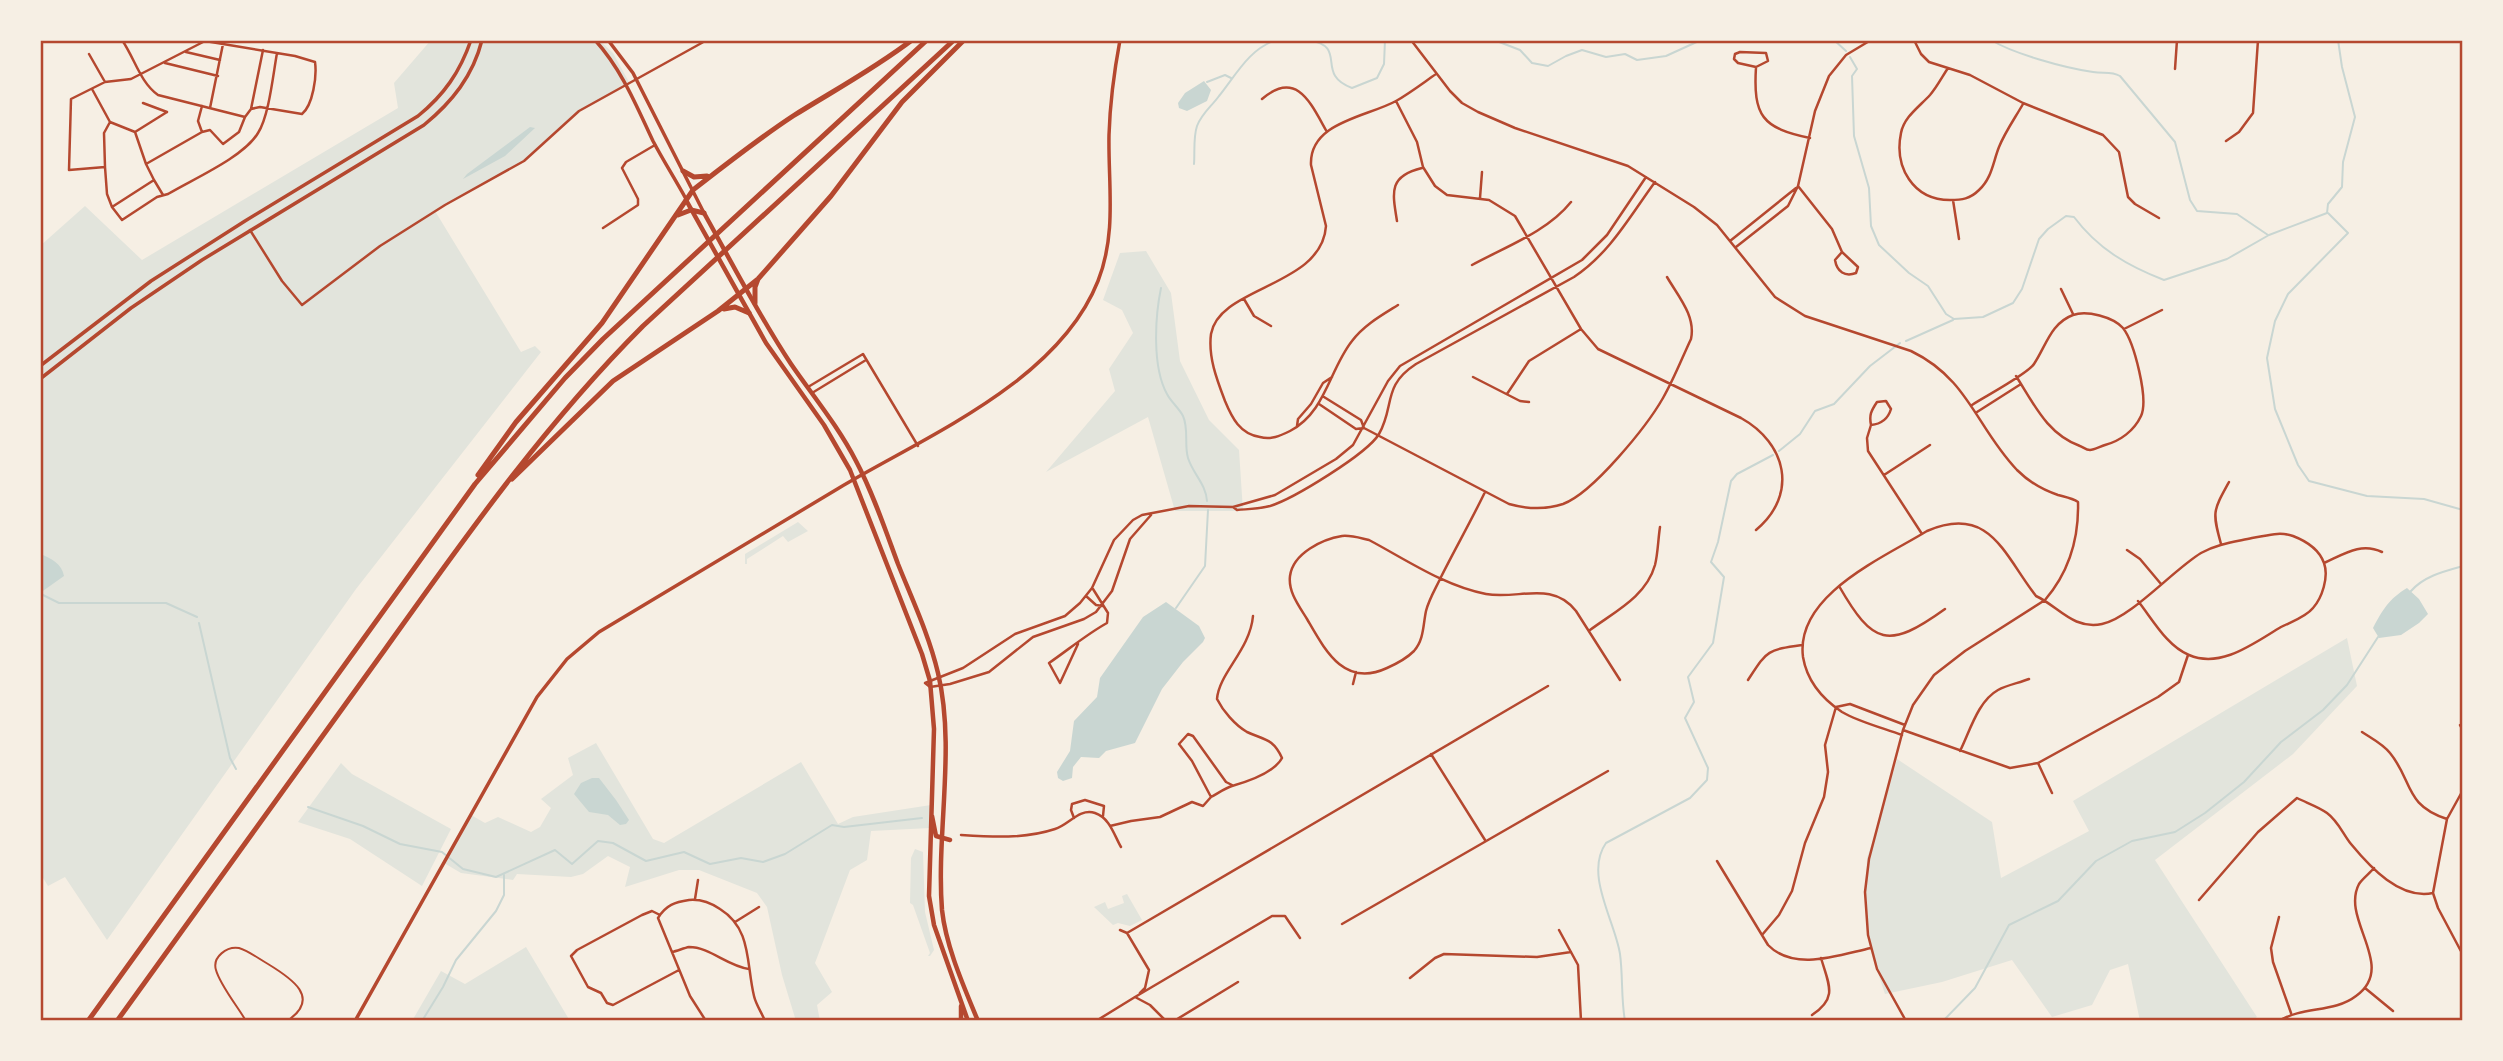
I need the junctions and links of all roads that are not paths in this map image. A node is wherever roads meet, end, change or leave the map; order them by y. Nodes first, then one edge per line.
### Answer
1 (122, 40) edge
2 (471, 40) edge
3 (482, 40) edge
4 (595, 40) edge
5 (608, 40) edge
6 (707, 40) edge
7 (912, 40) edge
8 (927, 40) edge
9 (954, 40) edge
10 (964, 40) edge
11 (1120, 40) edge
12 (1411, 40) edge
13 (1871, 40) edge
14 (1914, 40) edge
15 (2177, 40) edge
16 (2258, 40) edge
17 (223, 44) junction
18 (263, 50) junction
19 (186, 52) junction
20 (278, 53) junction
21 (89, 54) dead end
22 (220, 60) junction
23 (165, 62) junction
24 (1756, 67) junction
25 (1948, 68) junction
26 (2175, 69) dead end
27 (141, 74) junction
28 (1436, 74) junction
29 (218, 76) junction
30 (637, 81) junction
31 (105, 82) junction
32 (627, 86) junction
33 (92, 89) junction
34 (1262, 99) dead end
35 (1396, 101) junction
36 (143, 103) dead end
37 (2023, 103) junction
38 (202, 106) junction
39 (210, 108) junction
40 (267, 108) junction
41 (251, 109) junction
42 (245, 117) junction
43 (110, 122) junction
44 (135, 132) junction
45 (202, 132) junction
46 (1327, 132) junction
47 (1810, 138) junction
48 (2226, 141) dead end
49 (655, 145) junction
50 (146, 164) junction
51 (104, 167) junction
52 (1423, 167) junction
53 (682, 171) junction
54 (1482, 172) dead end
55 (710, 175) junction
56 (1646, 177) junction
57 (154, 180) junction
58 (1655, 182) junction
59 (1798, 186) junction
60 (693, 190) junction
61 (163, 195) junction
62 (1480, 198) junction
63 (686, 199) junction
64 (1953, 200) junction
65 (1571, 202) dead end
66 (112, 207) junction
67 (691, 209) junction
68 (704, 213) junction
69 (677, 215) junction
70 (2158, 218) dead end
71 (1397, 221) dead end
72 (603, 228) dead end
73 (250, 230) junction
74 (1527, 235) junction
75 (1959, 239) dead end
76 (1730, 241) junction
77 (1735, 248) junction
78 (1842, 252) junction
79 (1472, 265) dead end
80 (1667, 277) dead end
81 (1550, 278) junction
82 (758, 279) junction
83 (1556, 287) junction
84 (746, 288) junction
85 (2061, 289) dead end
86 (739, 295) junction
87 (1244, 299) junction
88 (755, 303) junction
89 (1398, 304) dead end
90 (2162, 310) dead end
91 (718, 311) junction
92 (749, 313) junction
93 (2073, 314) junction
94 (1271, 326) dead end
95 (1581, 329) junction
96 (2124, 329) junction
97 (866, 360) junction
98 (40, 366) edge
99 (2016, 376) junction
100 (1332, 377) junction
101 (1473, 377) dead end
102 (40, 379) edge
103 (1670, 384) junction
104 (2021, 384) junction
105 (808, 387) junction
106 (813, 393) junction
107 (1507, 394) junction
108 (1324, 397) junction
109 (1529, 402) dead end
110 (1319, 404) junction
111 (1972, 405) junction
112 (1976, 412) junction
113 (1871, 425) junction
114 (1297, 428) junction
115 (1364, 428) junction
116 (1378, 436) junction
117 (1930, 445) dead end
118 (918, 446) junction
119 (863, 475) junction
120 (1884, 475) junction
121 (854, 480) junction
122 (2230, 482) dead end
123 (475, 484) junction
124 (500, 491) junction
125 (1485, 492) junction
126 (1233, 507) junction
127 (1151, 515) junction
128 (1660, 527) dead end
129 (1756, 530) dead end
130 (1922, 534) junction
131 (2221, 544) junction
132 (2127, 550) dead end
133 (2382, 552) dead end
134 (2324, 564) junction
135 (1441, 578) junction
136 (2161, 584) junction
137 (1839, 586) junction
138 (1092, 589) junction
139 (1086, 596) junction
140 (2045, 600) junction
141 (2138, 601) junction
142 (1103, 606) junction
143 (1945, 609) dead end
144 (1253, 616) dead end
145 (1590, 630) junction
146 (1078, 643) junction
147 (1802, 645) junction
148 (2188, 655) junction
149 (1356, 672) junction
150 (939, 679) junction
151 (2029, 679) dead end
152 (1620, 680) dead end
153 (1748, 680) dead end
154 (930, 684) junction
155 (1353, 684) dead end
156 (941, 685) junction
157 (1549, 686) dead end
158 (1836, 707) junction
159 (1905, 724) junction
160 (2459, 725) dead end
161 (1903, 730) junction
162 (2362, 732) dead end
163 (2463, 732) edge
164 (1902, 735) junction
165 (1960, 751) junction
166 (1431, 754) junction
167 (2038, 763) junction
168 (1608, 771) dead end
169 (1233, 785) junction
170 (2463, 790) edge
171 (2052, 793) dead end
172 (1211, 797) junction
173 (931, 812) junction
174 (1103, 817) junction
175 (1074, 818) junction
176 (2446, 819) junction
177 (1111, 826) junction
178 (961, 835) dead end
179 (941, 838) junction
180 (950, 839) dead end
181 (1485, 841) junction
182 (1121, 847) dead end
183 (1717, 861) dead end
184 (2374, 868) junction
185 (698, 880) dead end
186 (2432, 893) junction
187 (695, 899) junction
188 (2199, 900) dead end
189 (759, 907) dead end
190 (660, 915) junction
191 (2279, 917) dead end
192 (735, 922) junction
193 (1342, 924) dead end
194 (1121, 930) dead end
195 (1559, 930) dead end
196 (1128, 933) junction
197 (1762, 935) junction
198 (1300, 938) dead end
199 (1871, 948) junction
200 (672, 952) junction
201 (1571, 952) junction
202 (2463, 955) edge
203 (1821, 958) junction
204 (750, 968) junction
205 (679, 970) junction
206 (1410, 978) dead end
207 (1238, 982) dead end
208 (2364, 988) junction
209 (1135, 997) junction
210 (961, 1002) junction
211 (2393, 1011) dead end
212 (2291, 1013) junction
213 (1812, 1015) dead end
214 (88, 1021) edge
215 (117, 1021) edge
216 (246, 1021) edge
217 (287, 1021) edge
218 (355, 1021) edge
219 (706, 1021) edge
220 (765, 1021) edge
221 (961, 1021) edge
222 (968, 1021) edge
223 (980, 1021) edge
224 (1096, 1021) edge
225 (1166, 1021) edge
226 (1174, 1021) edge
227 (1581, 1021) edge
228 (1906, 1021) edge
229 (2279, 1021) edge

1 - 27 street
2 - 98 main road
3 - 73 main road
4 - 32 main road
5 - 30 main road
6 - 30 street
7 - 55 highway
8 - 123 highway
9 - 124 highway
10 - 82 highway
11 - 118 main road
12 - 28 street
13 - 47 street
14 - 25 street
15 - 26 street
16 - 48 street
17 - 18 street
17 - 19 street
17 - 22 street
18 - 20 street
18 - 41 street
19 - 22 street
19 - 23 street
20 - 40 street
20 - 40 street
21 - 31 street
22 - 29 street
23 - 27 street
23 - 29 street
24 - 24 street
24 - 47 street
25 - 37 street
25 - 64 street
27 - 31 street
27 - 38 street
28 - 35 street
28 - 56 street
29 - 39 street
30 - 32 street
30 - 53 main road
31 - 33 street
32 - 49 main road
32 - 73 street
33 - 43 street
33 - 51 street
34 - 46 street
35 - 46 street
35 - 52 street
36 - 44 street
37 - 64 street
37 - 70 street
38 - 39 street
38 - 45 street
39 - 42 street
40 - 41 street
40 - 61 street
41 - 42 street
42 - 45 street
43 - 44 street
43 - 51 street
44 - 50 street
45 - 50 street
46 - 87 street
47 - 59 street
49 - 63 main road
49 - 72 street
50 - 57 street
51 - 66 street
52 - 62 street
52 - 71 street
53 - 55 highway
53 - 60 main road
54 - 62 street
55 - 60 highway
56 - 58 street
56 - 81 street
57 - 61 street
57 - 66 street
58 - 76 street
58 - 83 street
59 - 76 street
59 - 77 street
59 - 78 street
60 - 63 highway
60 - 68 main road
61 - 66 street
62 - 74 street
63 - 67 main road
63 - 69 highway
64 - 75 street
65 - 74 street
67 - 68 highway
67 - 69 highway
67 - 86 main road
68 - 84 main road
69 - 123 highway
73 - 102 main road
74 - 79 street
74 - 81 street
76 - 77 street
77 - 111 street
78 - 78 street
80 - 103 street
81 - 83 street
81 - 115 street
82 - 84 highway
82 - 88 highway
83 - 95 street
83 - 116 street
84 - 86 highway
84 - 88 main road
85 - 93 street
86 - 91 highway
86 - 92 main road
87 - 94 street
87 - 114 street
88 - 105 main road
89 - 100 street
90 - 96 street
91 - 92 highway
91 - 124 highway
92 - 121 main road
93 - 96 street
93 - 99 street
95 - 103 street
95 - 107 street
96 - 104 street
97 - 105 street
97 - 106 street
97 - 118 street
99 - 104 street
99 - 111 street
100 - 108 street
100 - 114 street
101 - 107 street
103 - 125 street
103 - 129 street
104 - 112 street
105 - 106 main road
106 - 119 main road
107 - 109 street
108 - 110 street
108 - 115 street
110 - 114 street
110 - 115 street
111 - 112 street
112 - 140 street
113 - 113 street
113 - 120 street
115 - 116 street
115 - 126 street
116 - 125 street
116 - 126 street
117 - 120 street
118 - 119 main road
119 - 121 main road
119 - 150 main road
120 - 130 street
121 - 154 main road
121 - 218 main road
122 - 131 street
123 - 214 highway
124 - 215 highway
125 - 135 street
126 - 127 street
127 - 138 street
127 - 142 street
128 - 145 street
130 - 137 street
130 - 140 street
131 - 134 street
131 - 136 street
132 - 136 street
133 - 134 street
134 - 148 street
135 - 145 street
135 - 149 street
135 - 149 street
136 - 141 street
137 - 143 street
137 - 147 street
138 - 139 street
138 - 142 street
139 - 142 street
139 - 150 street
140 - 141 street
140 - 159 street
141 - 148 street
142 - 146 street
142 - 156 street
144 - 169 street
145 - 152 street
146 - 146 street
147 - 153 street
147 - 158 street
148 - 167 street
149 - 155 street
150 - 154 street
150 - 156 main road
151 - 165 street
154 - 156 street
154 - 173 main road
156 - 179 main road
157 - 166 street
158 - 159 street
158 - 164 street
158 - 197 street
159 - 161 street
160 - 163 street
161 - 164 street
161 - 165 street
162 - 176 street
164 - 199 street
165 - 167 street
166 - 181 street
166 - 196 street
167 - 171 street
168 - 181 street
169 - 172 street
169 - 172 street
170 - 176 street
172 - 177 street
173 - 179 main road
173 - 210 main road
174 - 175 street
174 - 175 street
174 - 177 street
175 - 178 street
176 - 186 street
177 - 182 street
179 - 180 main road
179 - 223 main road
181 - 193 street
183 - 197 street
184 - 186 street
184 - 188 street
184 - 208 street
185 - 187 street
186 - 202 street
187 - 190 street
187 - 192 street
189 - 192 street
190 - 200 street
190 - 205 street
191 - 212 street
192 - 204 street
194 - 196 street
195 - 201 street
196 - 209 street
197 - 203 street
198 - 209 street
199 - 203 street
199 - 228 street
200 - 204 street
200 - 205 street
201 - 206 street
201 - 227 street
203 - 213 street
204 - 220 street
205 - 219 street
207 - 226 street
208 - 211 street
208 - 212 street
209 - 224 street
209 - 225 street
210 - 221 main road
210 - 222 main road
212 - 229 street
216 - 217 lane

